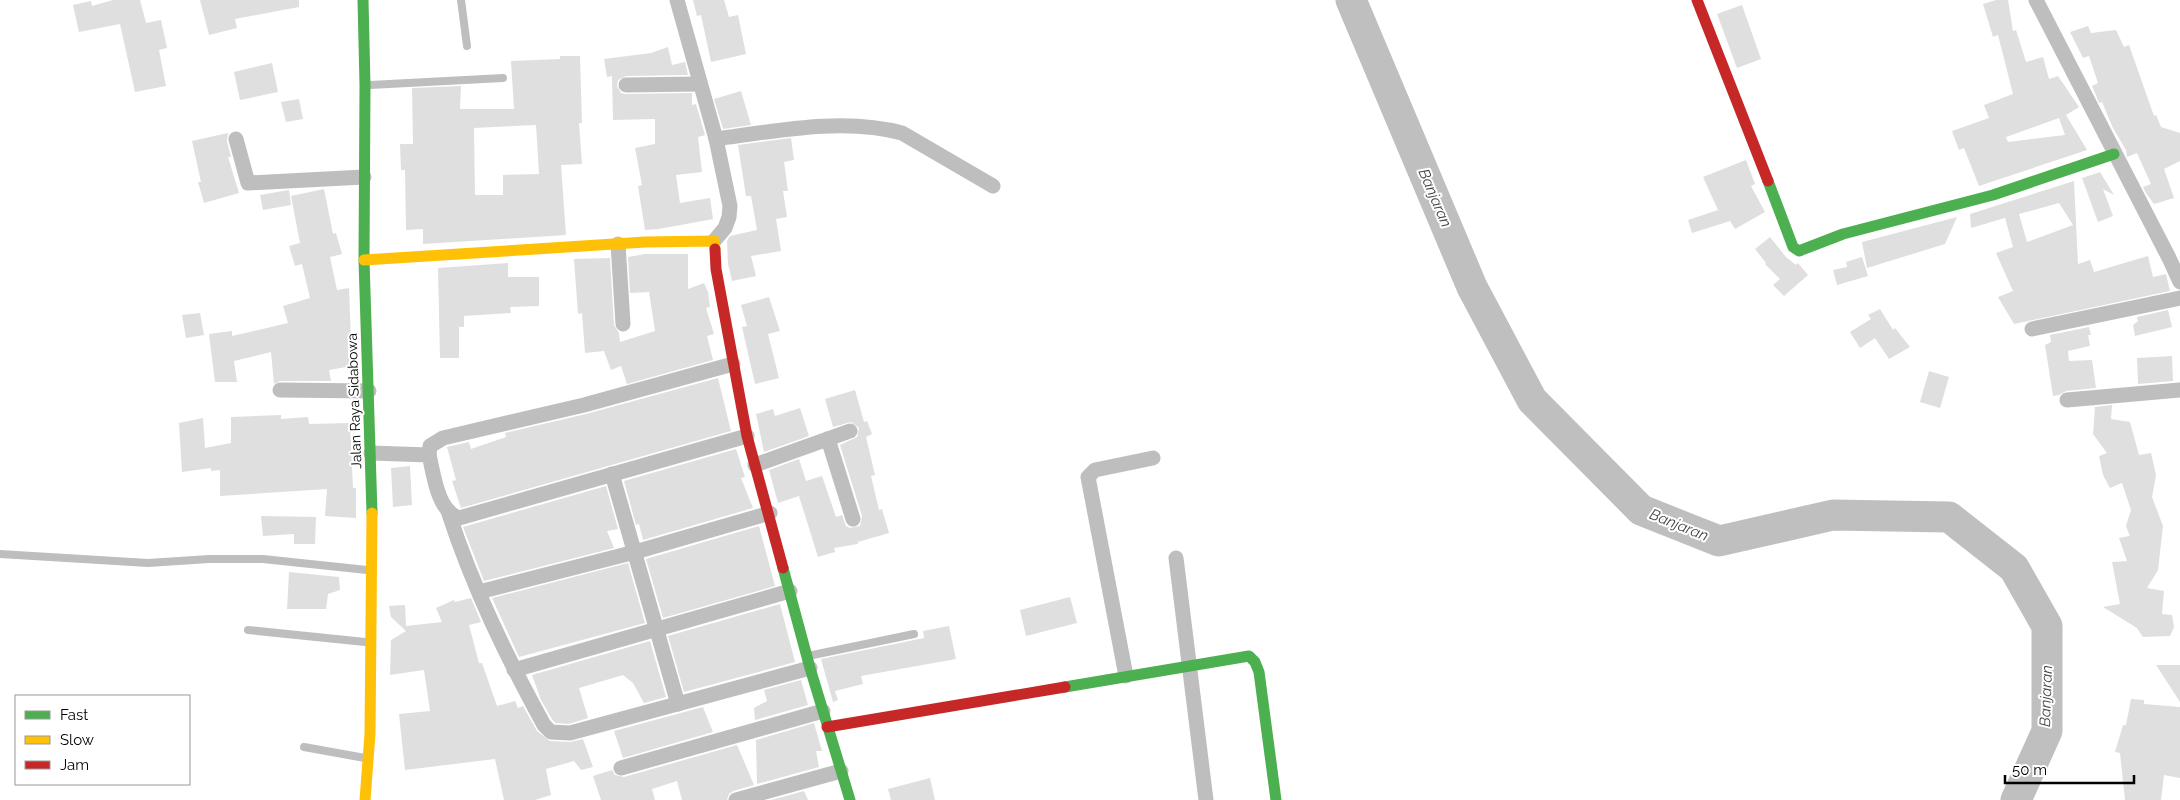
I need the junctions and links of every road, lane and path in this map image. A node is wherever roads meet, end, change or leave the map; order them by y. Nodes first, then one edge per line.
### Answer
1 (363, 0) edge
2 (461, 0) edge
3 (677, 0) edge
4 (1700, 1) edge
5 (2039, 1) edge
6 (467, 46) dead end
7 (503, 78) dead end
8 (626, 84) dead end
9 (700, 84) junction
10 (365, 85) junction
11 (236, 139) dead end
12 (716, 139) junction
13 (2114, 154) junction
14 (364, 176) junction
15 (993, 186) dead end
16 (714, 241) junction
17 (618, 244) junction
18 (364, 260) junction
19 (2180, 282) edge
20 (2180, 298) edge
21 (623, 324) dead end
22 (2032, 329) dead end
23 (733, 364) junction
24 (280, 390) dead end
25 (2180, 390) edge
26 (368, 391) junction
27 (2068, 400) dead end
28 (850, 431) dead end
29 (747, 436) junction
30 (828, 439) junction
31 (371, 453) junction
32 (429, 455) junction
33 (1153, 458) dead end
34 (755, 465) junction
35 (612, 474) junction
36 (770, 513) junction
37 (449, 514) junction
38 (853, 519) dead end
39 (635, 552) junction
40 (0, 554) edge
41 (1176, 558) dead end
42 (372, 571) junction
43 (790, 591) junction
44 (478, 592) junction
45 (657, 629) junction
46 (248, 630) dead end
47 (914, 634) dead end
48 (370, 643) junction
49 (809, 662) junction
50 (1191, 665) junction
51 (514, 670) junction
52 (1126, 676) junction
53 (678, 704) junction
54 (823, 711) junction
55 (827, 727) junction
56 (304, 747) dead end
57 (369, 760) junction
58 (621, 768) dead end
59 (841, 771) junction
60 (365, 800) edge
61 (736, 800) edge
62 (850, 800) edge
63 (1206, 800) edge
64 (1276, 800) edge

1 - 10 main road, Jalan Raya Sidabowa
2 - 6 lane
3 - 9 street
4 - 13 main road
5 - 13 street
7 - 10 lane
8 - 9 street
9 - 12 street
10 - 14 main road, Jalan Raya Sidabowa
11 - 14 street
12 - 15 street
12 - 16 street
13 - 19 street
14 - 18 main road, Jalan Raya Sidabowa
16 - 17 main road
16 - 23 main road
17 - 18 main road
17 - 21 street
18 - 26 main road, Jalan Raya Sidabowa
20 - 22 street
23 - 29 main road
23 - 32 street
24 - 26 street
25 - 27 street
26 - 31 main road, Jalan Raya Sidabowa
28 - 30 street
29 - 34 main road
29 - 35 street
30 - 34 street
30 - 38 street
31 - 32 street
31 - 42 main road, Jalan Raya Sidabowa
32 - 37 street
33 - 52 street
34 - 36 main road
35 - 37 street
35 - 39 street
36 - 39 street
36 - 43 main road
37 - 44 street
39 - 44 street
39 - 45 street
40 - 42 lane
41 - 50 street
42 - 48 main road, Jalan Raya Sidabowa
43 - 45 street
43 - 49 main road
44 - 51 street
45 - 51 street
45 - 53 street
46 - 48 lane
47 - 49 lane
48 - 57 main road, Jalan Raya Sidabowa
49 - 53 street
49 - 54 main road
50 - 52 main road
50 - 63 street
50 - 64 main road
51 - 53 street
52 - 55 main road
54 - 55 main road
54 - 58 street
55 - 59 main road
56 - 57 lane
57 - 60 main road, Jalan Raya Sidabowa
59 - 61 street
59 - 62 main road

